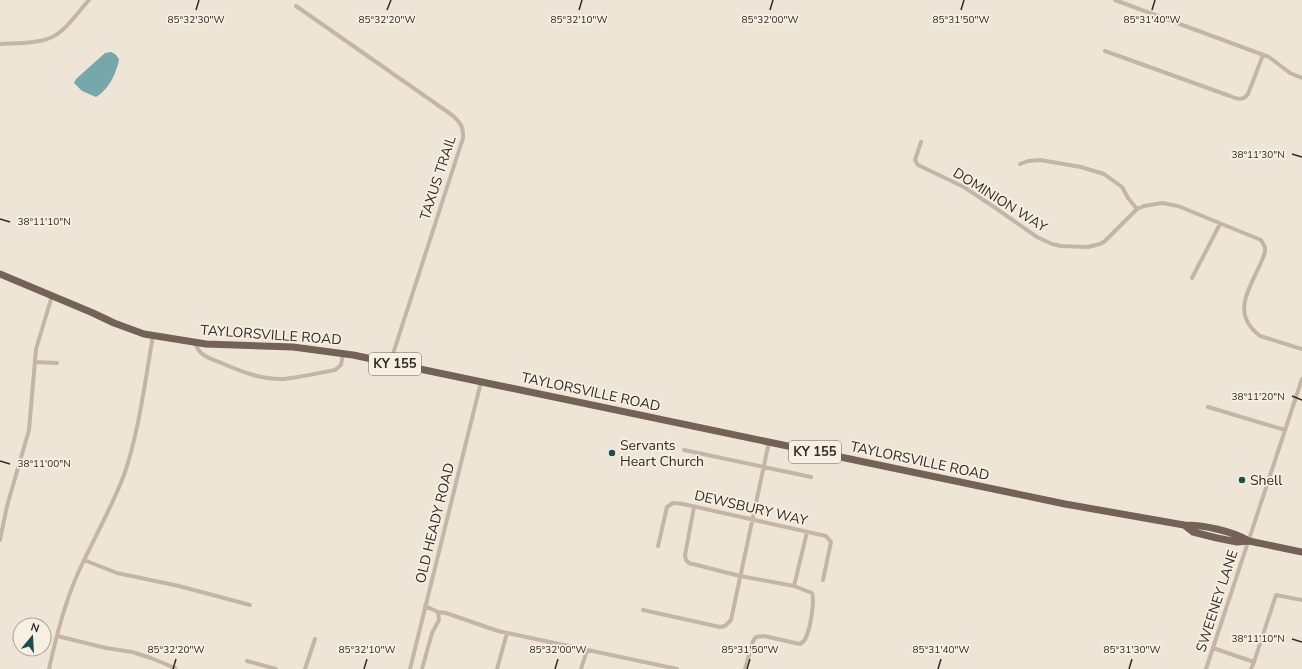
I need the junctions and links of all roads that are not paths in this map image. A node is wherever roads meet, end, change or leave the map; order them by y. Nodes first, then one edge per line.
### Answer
1 (89, 0) edge
2 (1115, 0) edge
3 (296, 6) dead end
4 (0, 44) edge
5 (1105, 51) dead end
6 (1264, 55) junction
7 (1302, 78) edge
8 (921, 142) dead end
9 (1020, 164) dead end
10 (1137, 209) junction
11 (1220, 224) junction
12 (0, 274) edge
13 (1192, 278) dead end
14 (52, 296) junction
15 (153, 336) junction
16 (195, 342) junction
17 (1302, 349) edge
18 (343, 354) junction
19 (34, 362) junction
20 (58, 363) dead end
21 (390, 363) junction
22 (1302, 378) edge
23 (481, 382) junction
24 (1208, 407) dead end
25 (1285, 430) junction
26 (769, 442) junction
27 (684, 450) dead end
28 (764, 467) junction
29 (811, 477) dead end
30 (694, 507) junction
31 (752, 519) junction
32 (807, 532) junction
33 (0, 540) edge
34 (1249, 541) junction
35 (658, 546) dead end
36 (1302, 552) edge
37 (84, 560) junction
38 (740, 576) junction
39 (823, 580) dead end
40 (794, 586) junction
41 (1302, 600) edge
42 (250, 605) dead end
43 (425, 606) junction
44 (643, 610) dead end
45 (438, 612) junction
46 (507, 633) junction
47 (57, 636) junction
48 (315, 639) dead end
49 (1213, 648) junction
50 (587, 650) junction
51 (247, 661) dead end
52 (1254, 662) junction
53 (175, 668) edge
54 (665, 668) edge
55 (49, 669) edge
56 (276, 669) edge
57 (305, 669) edge
58 (410, 669) edge
59 (422, 669) edge
60 (497, 669) edge
61 (581, 669) edge
62 (677, 669) edge
63 (745, 669) edge
64 (1206, 669) edge
65 (1252, 669) edge

1 - 4 street
2 - 6 street
3 - 21 street, TAXUS TRAIL
5 - 6 street
6 - 7 street
8 - 10 street, DOMINION WAY
9 - 10 street
10 - 11 street, DOMINION WAY
11 - 13 street
11 - 17 street, DOMINION WAY
12 - 14 main road, TAYLORSVILLE ROAD / KY 155
14 - 15 main road, TAYLORSVILLE ROAD / KY 155
14 - 19 street
15 - 16 main road, TAYLORSVILLE ROAD / KY 155
15 - 37 street
16 - 18 main road, TAYLORSVILLE ROAD / KY 155
16 - 18 street
18 - 21 main road, TAYLORSVILLE ROAD / KY 155
19 - 20 street
19 - 33 street
21 - 23 main road, TAYLORSVILLE ROAD / KY 155
22 - 25 street, SWEENEY LANE
23 - 26 main road, TAYLORSVILLE ROAD / KY 155
23 - 43 street, OLD HEADY ROAD
24 - 25 street
25 - 34 street, SWEENEY LANE
26 - 28 street
26 - 34 main road, TAYLORSVILLE ROAD / KY 155
27 - 28 street
28 - 29 street
28 - 31 street
30 - 31 street, DEWSBURY WAY
30 - 35 street, DEWSBURY WAY
30 - 38 street
31 - 32 street, DEWSBURY WAY
31 - 38 street
32 - 39 street, DEWSBURY WAY
32 - 40 street
34 - 36 main road, TAYLORSVILLE ROAD / KY 155
34 - 49 street, SWEENEY LANE
37 - 42 street
37 - 47 street
38 - 40 street
38 - 44 street
40 - 63 street
41 - 52 street
43 - 45 street
43 - 58 street, OLD HEADY ROAD
45 - 46 street
45 - 59 street
46 - 50 street
46 - 60 street
47 - 53 street
47 - 55 street
48 - 57 street
49 - 52 street
49 - 64 street, SWEENEY LANE
50 - 54 street
50 - 61 street
51 - 56 street
52 - 65 street
54 - 62 street

